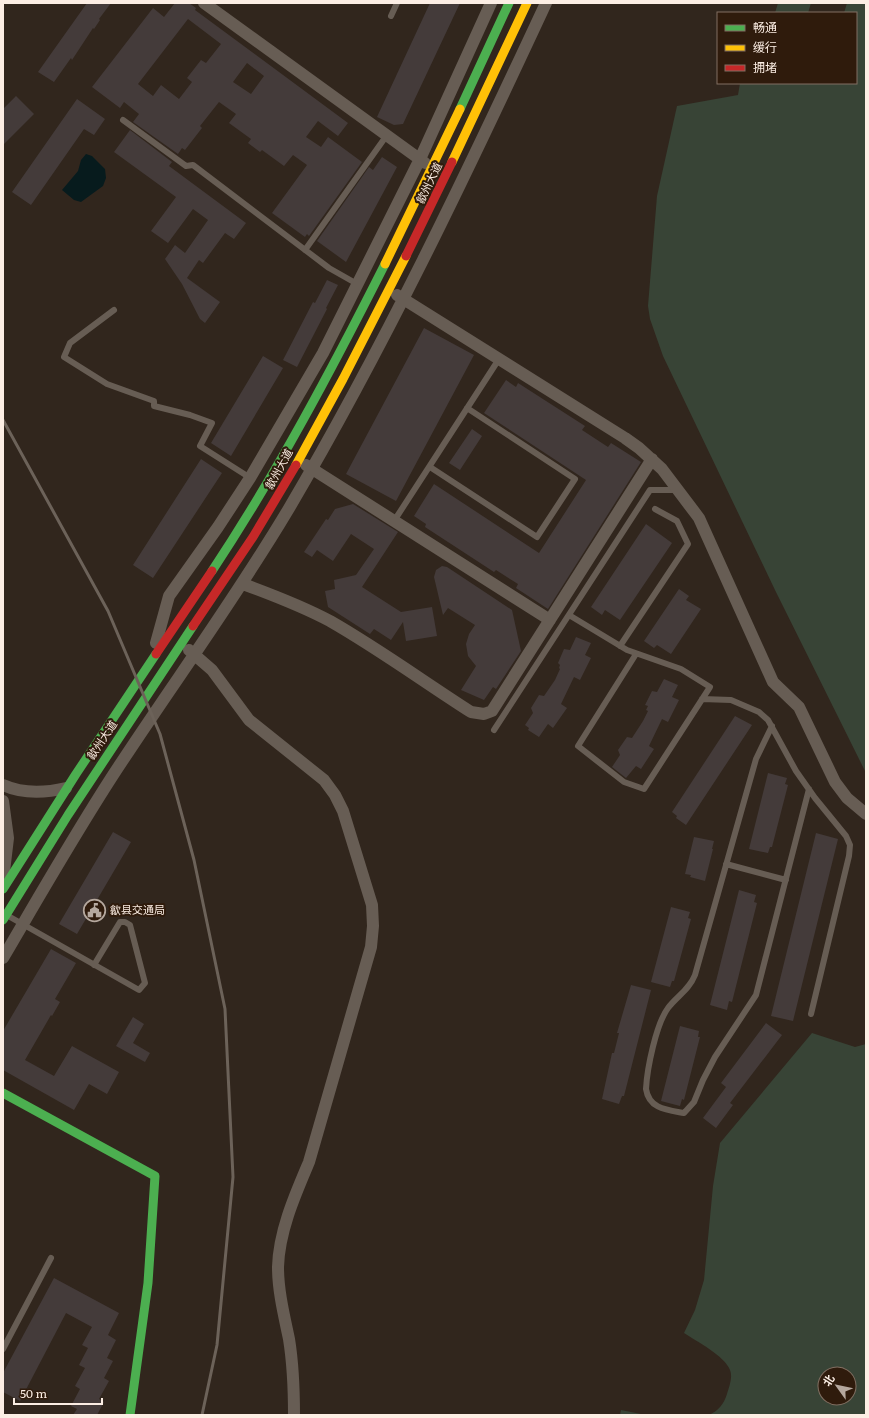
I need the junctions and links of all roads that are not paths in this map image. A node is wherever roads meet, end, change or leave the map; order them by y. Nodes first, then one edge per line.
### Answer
1 (204, 3) edge
2 (398, 3) edge
3 (492, 3) edge
4 (509, 3) edge
5 (527, 3) edge
6 (546, 3) edge
7 (391, 16) dead end
8 (123, 120) dead end
9 (387, 135) junction
10 (420, 159) junction
11 (432, 168) junction
12 (306, 250) junction
13 (358, 284) junction
14 (389, 290) junction
15 (371, 292) junction
16 (404, 299) junction
17 (114, 310) dead end
18 (500, 359) junction
19 (467, 408) junction
20 (652, 459) junction
21 (298, 460) junction
22 (430, 466) junction
23 (312, 469) junction
24 (250, 478) junction
25 (264, 487) junction
26 (678, 490) junction
27 (655, 509) dead end
28 (394, 521) junction
29 (243, 584) junction
30 (569, 615) junction
31 (550, 620) junction
32 (181, 644) junction
33 (620, 646) junction
34 (195, 654) junction
35 (636, 654) junction
36 (152, 659) junction
37 (702, 699) junction
38 (772, 726) junction
39 (494, 730) dead end
40 (3, 785) edge
41 (66, 788) junction
42 (809, 789) junction
43 (3, 801) edge
44 (866, 814) edge
45 (726, 864) junction
46 (786, 880) junction
47 (3, 882) edge
48 (3, 889) edge
49 (5, 917) edge
50 (23, 924) junction
51 (3, 958) edge
52 (94, 965) junction
53 (811, 1014) dead end
54 (3, 1093) edge
55 (51, 1258) dead end
56 (3, 1349) edge
57 (130, 1415) edge
58 (294, 1415) edge

1 - 9 street
2 - 7 lane
3 - 10 street
4 - 11 main road, 歙州大道
5 - 14 main road, 歙州大道
6 - 16 street
8 - 12 lane
9 - 10 street
9 - 12 lane
10 - 11 street
10 - 13 street
11 - 15 main road, 歙州大道
12 - 13 lane
13 - 15 lane
13 - 24 street
14 - 16 street
14 - 21 main road, 歙州大道
15 - 25 main road, 歙州大道
16 - 18 street
16 - 23 street
17 - 24 lane
18 - 19 lane
18 - 20 street
19 - 22 lane
19 - 22 lane
20 - 26 street
20 - 31 street
21 - 23 street
21 - 32 main road, 歙州大道
22 - 28 lane
23 - 28 street
23 - 29 street
24 - 25 lane
24 - 36 street
25 - 36 main road, 歙州大道
26 - 30 lane
26 - 44 street
27 - 33 lane
28 - 31 street
29 - 31 street
29 - 34 street
30 - 33 lane
30 - 39 lane
32 - 34 street
32 - 49 main road, 歙州大道
33 - 35 lane
34 - 50 street
34 - 58 street
35 - 37 lane
35 - 37 lane
36 - 41 main road, 歙州大道
37 - 38 lane
38 - 42 lane
38 - 45 lane
40 - 41 street
41 - 48 main road, 歙州大道
42 - 46 lane
42 - 53 lane
43 - 47 street
45 - 46 lane
45 - 46 lane
49 - 50 lane
50 - 51 street
50 - 52 lane
52 - 52 lane
54 - 57 main road
55 - 56 lane

